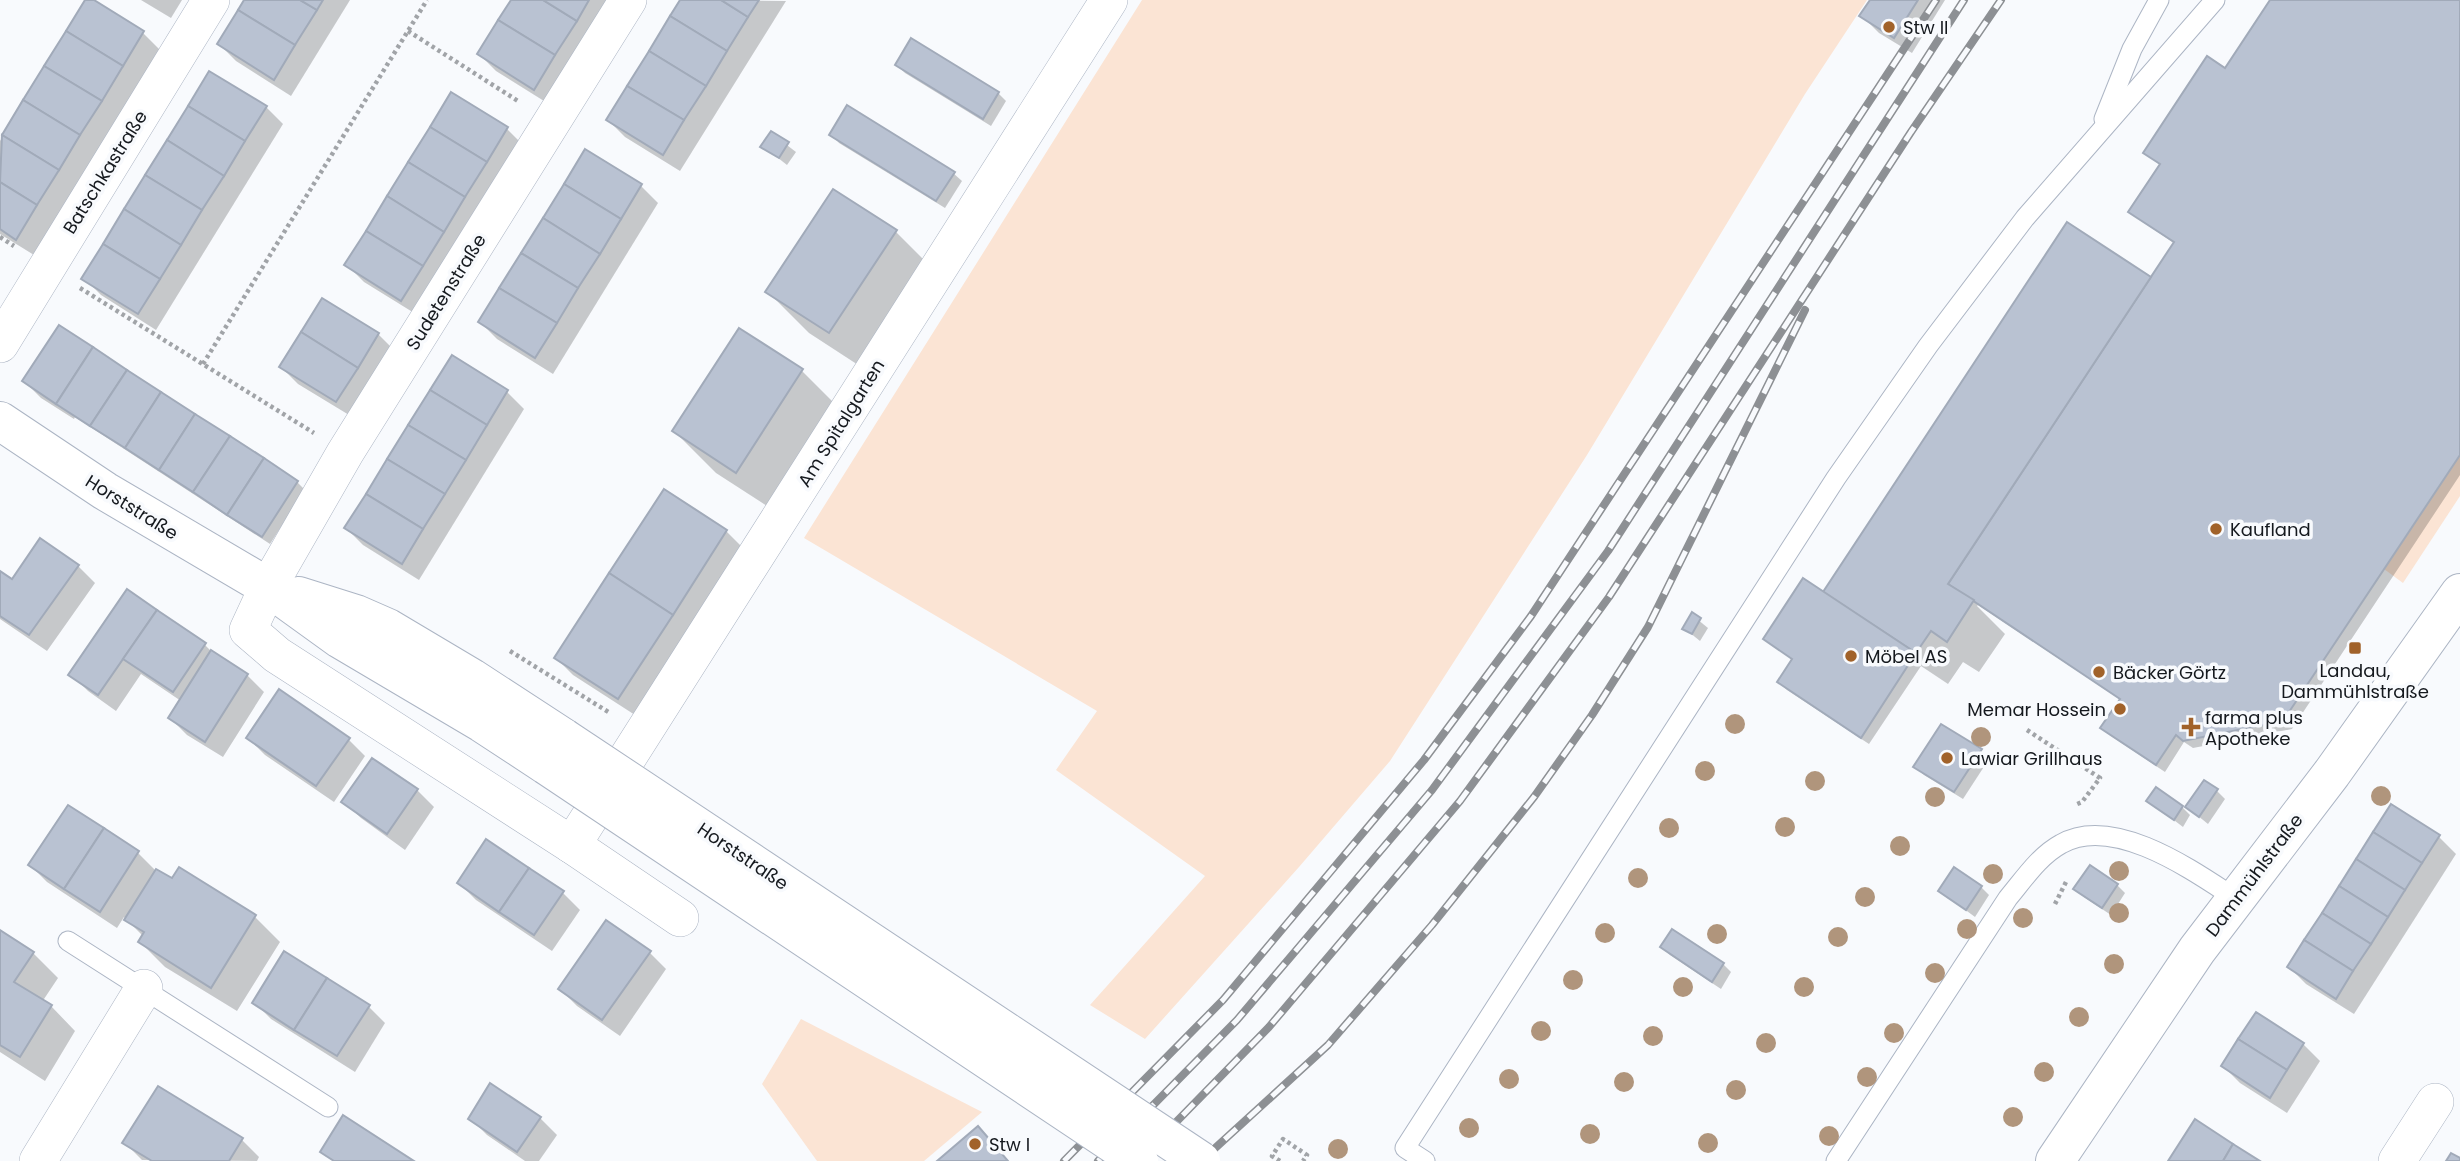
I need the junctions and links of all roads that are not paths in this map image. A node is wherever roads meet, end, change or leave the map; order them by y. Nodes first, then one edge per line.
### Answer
1 (211, 0) edge
2 (628, 0) edge
3 (1109, 0) edge
4 (2159, 0) edge
5 (2215, 0) edge
6 (2100, 130) junction
7 (0, 344) edge
8 (0, 421) edge
9 (268, 587) junction
10 (2460, 593) edge
11 (555, 751) junction
12 (572, 845) junction
13 (2235, 898) junction
14 (680, 918) dead end
15 (68, 941) dead end
16 (144, 988) junction
17 (2435, 1102) dead end
18 (328, 1107) dead end
19 (2059, 1159) edge
20 (38, 1161) edge
21 (1139, 1161) edge
22 (1201, 1161) edge
23 (1425, 1161) edge
24 (1836, 1161) edge
25 (2397, 1161) edge

1 - 7 street, Batschkastraße
2 - 9 street, Sudetenstraße
3 - 12 street, Am Spitalgarten
4 - 6 lane
5 - 6 lane
6 - 23 lane
8 - 9 street, Horststraße
9 - 11 street, Horststraße
9 - 12 street
10 - 13 street, Dammühlstraße
11 - 21 street, Horststraße, bridge
11 - 22 street, Horststraße, bridge
12 - 14 street
13 - 19 street, Dammühlstraße
13 - 24 lane
15 - 16 lane
16 - 18 lane
16 - 20 street
17 - 25 street

